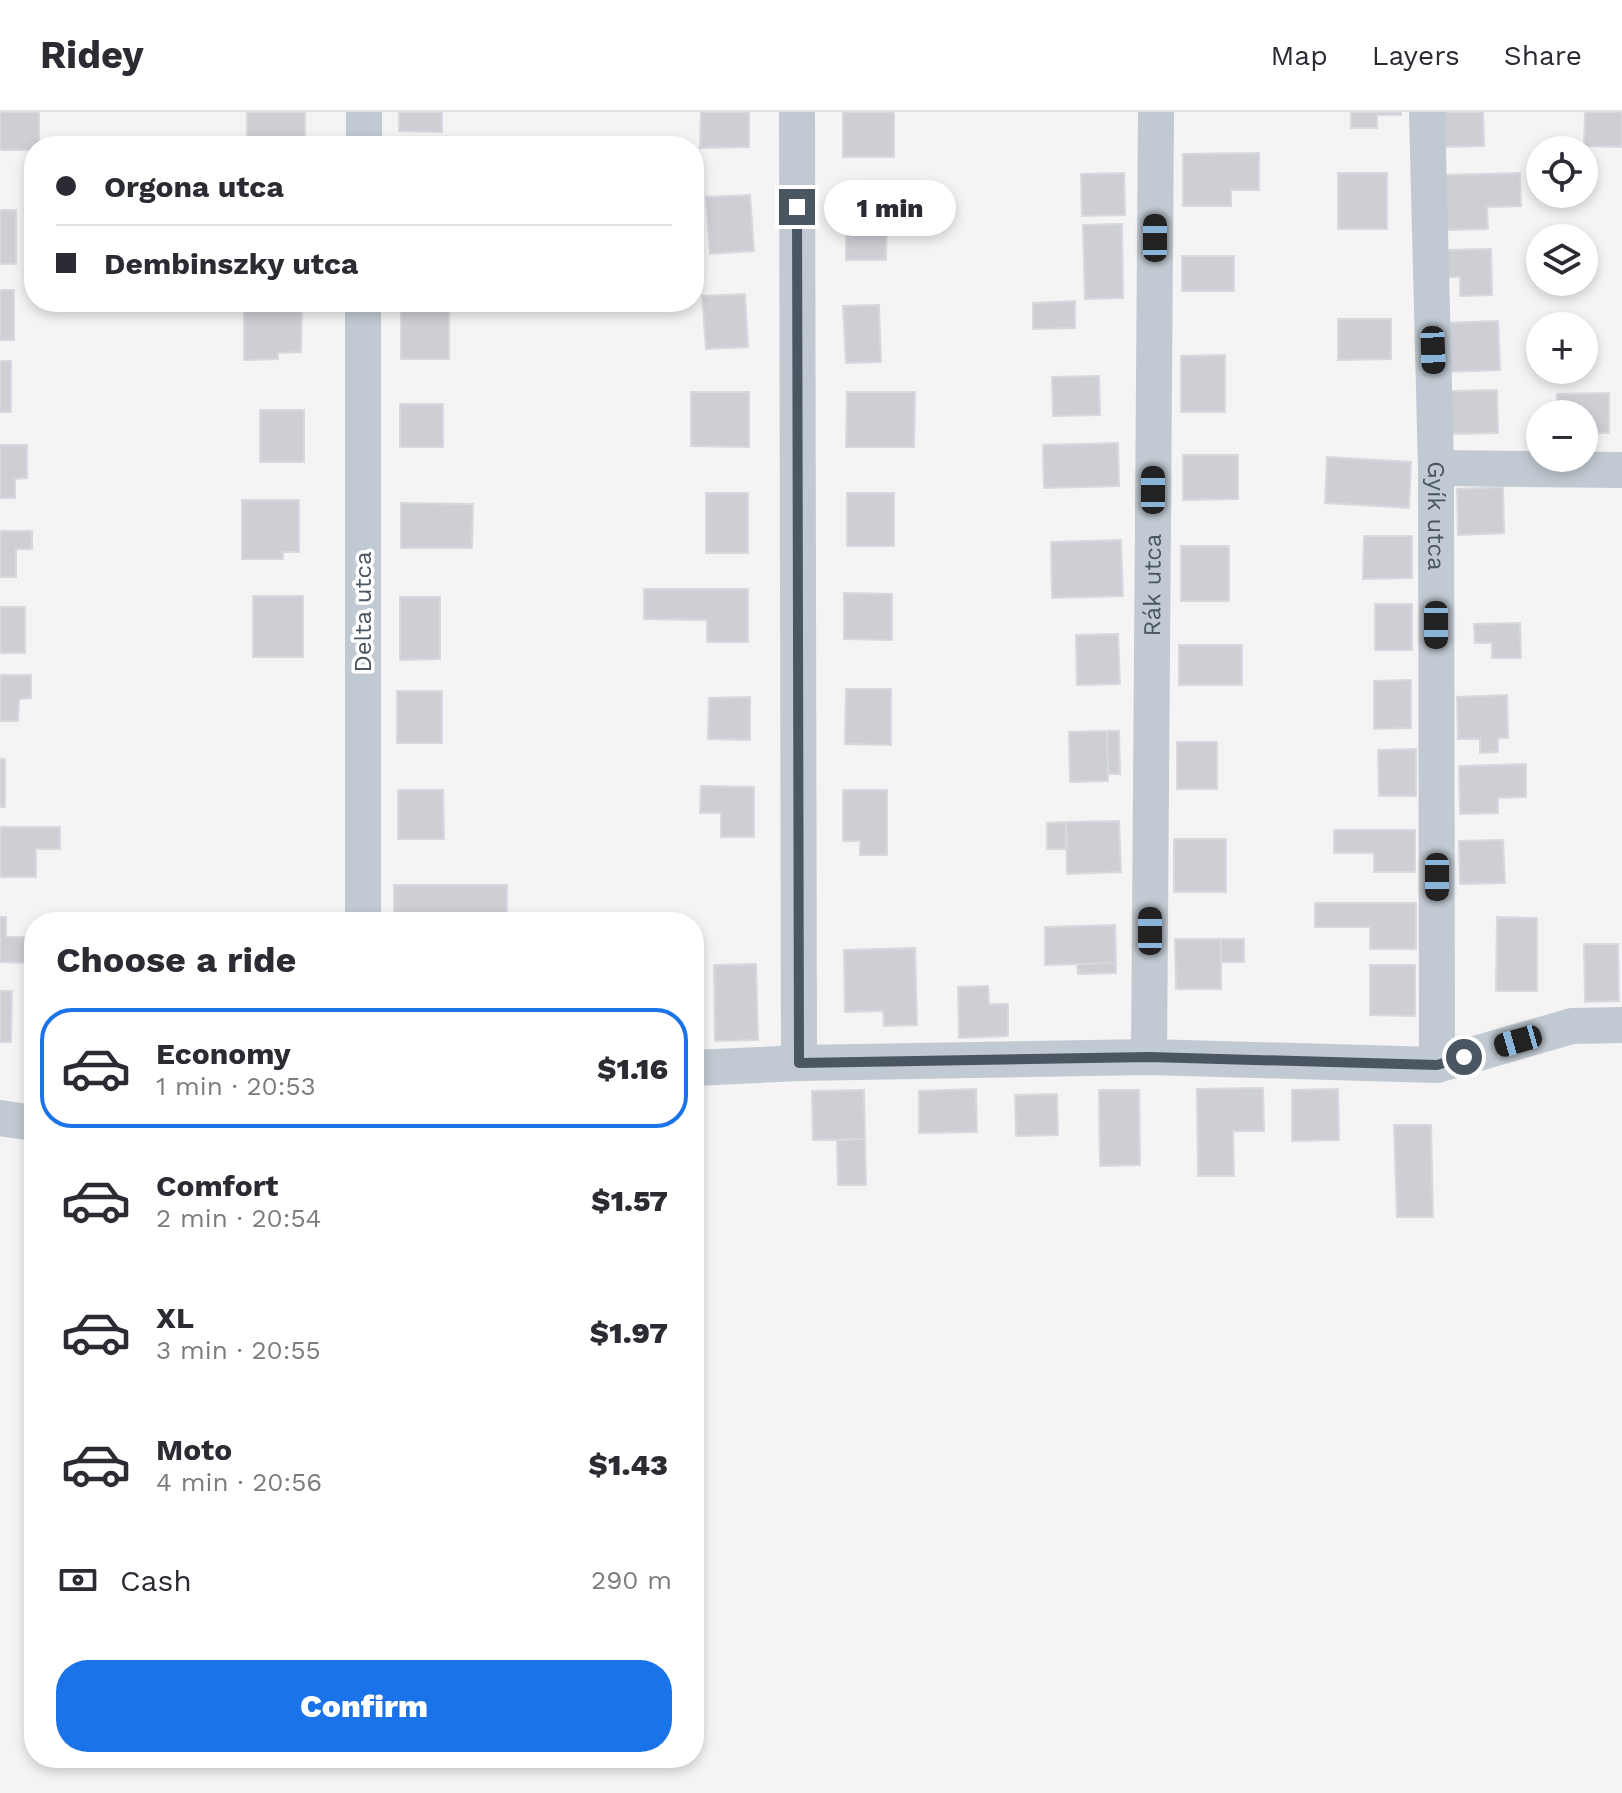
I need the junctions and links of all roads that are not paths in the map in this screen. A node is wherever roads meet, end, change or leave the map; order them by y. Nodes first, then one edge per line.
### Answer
1 (364, 112) edge
2 (797, 112) edge
3 (1156, 112) edge
4 (1427, 112) edge
5 (364, 136) edge
6 (363, 312) edge
7 (1436, 468) junction
8 (1622, 470) edge
9 (363, 912) edge
10 (1622, 1025) edge
11 (1149, 1057) junction
12 (799, 1063) junction
13 (1437, 1065) junction
14 (704, 1068) edge
15 (0, 1118) edge
16 (24, 1122) edge

1 - 5 street
2 - 12 street
3 - 11 street, Rák utca
4 - 7 street, Gyík utca
6 - 9 street, Delta utca
7 - 8 street
7 - 13 street, Gyík utca
10 - 13 street
11 - 12 street
11 - 13 street
12 - 14 street
15 - 16 street

